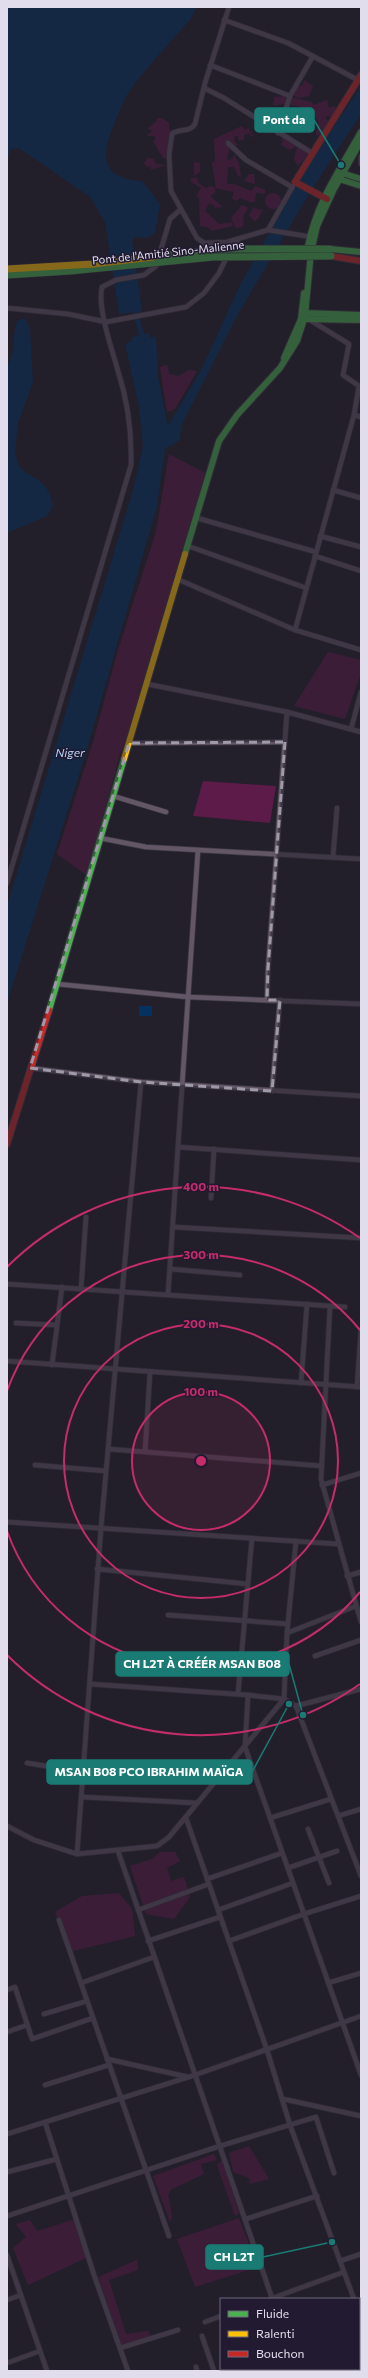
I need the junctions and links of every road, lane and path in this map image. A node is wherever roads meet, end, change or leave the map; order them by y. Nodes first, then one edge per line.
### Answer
1 (229, 7) edge
2 (224, 20) junction
3 (313, 56) junction
4 (210, 66) junction
5 (360, 77) edge
6 (204, 88) junction
7 (290, 96) junction
8 (361, 132) edge
9 (278, 133) junction
10 (361, 141) edge
11 (228, 143) dead end
12 (312, 153) junction
13 (361, 157) edge
14 (361, 164) edge
15 (340, 175) junction
16 (361, 179) edge
17 (295, 184) junction
18 (361, 186) edge
19 (327, 199) junction
20 (180, 209) junction
21 (270, 230) junction
22 (312, 236) junction
23 (239, 238) junction
24 (361, 252) edge
25 (331, 253) junction
26 (361, 261) edge
27 (7, 269) edge
28 (7, 275) edge
29 (7, 308) edge
30 (361, 315) edge
31 (305, 317) junction
32 (361, 320) edge
33 (106, 322) junction
34 (354, 415) junction
35 (361, 417) edge
36 (333, 490) junction
37 (361, 498) edge
38 (197, 518) junction
39 (320, 536) junction
40 (188, 546) junction
41 (361, 547) edge
42 (315, 554) junction
43 (361, 571) edge
44 (177, 579) junction
45 (306, 588) junction
46 (295, 630) junction
47 (361, 650) edge
48 (146, 684) junction
49 (361, 692) edge
50 (287, 712) junction
51 (351, 729) junction
52 (361, 732) edge
53 (285, 742) junction
54 (129, 743) junction
55 (113, 796) junction
56 (336, 808) dead end
57 (166, 812) dead end
58 (100, 838) junction
59 (198, 850) junction
60 (276, 854) junction
61 (333, 857) junction
62 (361, 859) edge
63 (7, 883) edge
64 (57, 984) junction
65 (188, 997) junction
66 (267, 1000) junction
67 (280, 1000) junction
68 (361, 1004) edge
69 (30, 1068) junction
70 (141, 1082) junction
71 (182, 1085) junction
72 (272, 1090) junction
73 (361, 1096) edge
74 (7, 1144) edge
75 (178, 1146) junction
76 (214, 1149) junction
77 (361, 1160) edge
78 (211, 1198) dead end
79 (86, 1217) dead end
80 (173, 1227) junction
81 (361, 1238) edge
82 (170, 1269) junction
83 (240, 1275) dead end
84 (7, 1284) edge
85 (62, 1288) junction
86 (81, 1289) junction
87 (122, 1292) junction
88 (168, 1295) junction
89 (307, 1304) junction
90 (330, 1306) junction
91 (345, 1307) dead end
92 (16, 1323) dead end
93 (57, 1325) junction
94 (361, 1331) edge
95 (7, 1361) edge
96 (52, 1365) junction
97 (115, 1370) junction
98 (150, 1372) junction
99 (301, 1383) junction
100 (326, 1385) junction
101 (359, 1387) edge
102 (108, 1449) junction
103 (145, 1452) junction
104 (35, 1465) dead end
105 (322, 1466) junction
106 (106, 1472) junction
107 (361, 1473) edge
108 (322, 1485) junction
109 (7, 1522) edge
110 (101, 1528) junction
111 (252, 1538) junction
112 (296, 1541) junction
113 (338, 1544) junction
114 (98, 1569) junction
115 (361, 1572) edge
116 (347, 1576) junction
117 (248, 1584) junction
118 (356, 1606) junction
119 (168, 1615) dead end
120 (244, 1620) junction
121 (361, 1622) edge
122 (288, 1624) junction
123 (287, 1633) junction
124 (361, 1640) edge
125 (315, 1656) dead end
126 (90, 1684) junction
127 (361, 1689) edge
128 (238, 1694) junction
129 (248, 1695) junction
130 (284, 1699) junction
131 (296, 1706) junction
132 (245, 1747) junction
133 (27, 1763) dead end
134 (84, 1772) junction
135 (82, 1797) junction
136 (332, 1799) junction
137 (197, 1803) junction
138 (361, 1809) edge
139 (338, 1816) junction
140 (186, 1818) junction
141 (270, 1818) junction
142 (7, 1826) edge
143 (308, 1829) dead end
144 (118, 1851) junction
145 (337, 1851) dead end
146 (282, 1853) junction
147 (77, 1854) junction
148 (318, 1858) junction
149 (288, 1868) junction
150 (361, 1876) edge
151 (207, 1878) junction
152 (293, 1883) junction
153 (329, 1883) dead end
154 (209, 1884) junction
155 (361, 1896) edge
156 (138, 1910) junction
157 (218, 1910) junction
158 (304, 1914) junction
159 (220, 1917) junction
160 (59, 1920) dead end
161 (148, 1941) junction
162 (229, 1941) junction
163 (154, 1957) junction
164 (361, 1973) edge
165 (81, 1983) junction
166 (328, 1983) junction
167 (7, 1990) edge
168 (87, 2000) junction
169 (44, 2014) dead end
170 (361, 2016) edge
171 (93, 2018) junction
172 (342, 2022) junction
173 (27, 2025) junction
174 (7, 2032) edge
175 (267, 2050) junction
176 (107, 2059) junction
177 (109, 2064) junction
178 (194, 2074) junction
179 (361, 2075) edge
180 (189, 2077) junction
181 (45, 2085) dead end
182 (121, 2098) junction
183 (283, 2099) junction
184 (361, 2116) edge
185 (45, 2122) junction
186 (290, 2125) junction
187 (7, 2134) edge
188 (220, 2146) junction
189 (57, 2160) junction
190 (146, 2171) junction
191 (7, 2172) edge
192 (334, 2173) dead end
193 (317, 2196) junction
194 (69, 2197) junction
195 (7, 2216) edge
196 (246, 2219) junction
197 (169, 2236) dead end
198 (361, 2254) edge
199 (7, 2255) edge
200 (340, 2261) junction
201 (9, 2265) edge
202 (344, 2272) junction
203 (21, 2295) junction
204 (271, 2298) edge
205 (274, 2298) edge
206 (354, 2298) edge
207 (7, 2300) edge
208 (220, 2316) edge
209 (205, 2322) dead end
210 (178, 2330) dead end
211 (202, 2336) dead end
212 (120, 2348) junction
213 (40, 2351) junction
214 (7, 2363) edge
215 (48, 2371) edge
216 (128, 2371) edge
217 (214, 2371) edge

1 - 2 street
2 - 3 street
2 - 4 street
3 - 5 street
3 - 7 street
4 - 6 street
4 - 7 street
5 - 12 main road
6 - 9 street
6 - 20 street
7 - 9 street
8 - 15 main road
9 - 12 street
10 - 15 main road
11 - 17 street
12 - 17 main road
13 - 14 street
15 - 16 main road
15 - 18 main road
15 - 19 main road
17 - 19 main road
17 - 21 street
19 - 22 main road
20 - 23 street
20 - 33 street
21 - 22 street
21 - 23 street
22 - 31 main road
23 - 33 street
24 - 25 main road
25 - 26 main road
25 - 27 main road, Pont de l'Amitié Sino-Malienne, bridge
25 - 28 main road, Pont de l'Amitié Sino-Malienne, bridge
29 - 33 street
30 - 31 main road
31 - 32 main road
31 - 34 street
31 - 38 main road
33 - 63 street
34 - 35 street
34 - 36 street
36 - 37 street
36 - 39 street
38 - 40 main road
38 - 42 street
39 - 41 street
39 - 42 street
40 - 44 main road
40 - 45 street
42 - 43 street
42 - 45 street
44 - 46 street
44 - 48 main road
45 - 46 street
46 - 47 street
48 - 50 street
48 - 54 main road
49 - 51 street
50 - 51 street
50 - 53 street
51 - 52 street
53 - 54 street
53 - 60 street
54 - 55 main road
55 - 57 street
55 - 58 main road
56 - 61 street
58 - 59 street
58 - 64 main road
59 - 60 street
59 - 65 street
60 - 61 street
60 - 66 street
61 - 62 street
64 - 65 street
64 - 69 main road
65 - 66 street
65 - 71 street
66 - 67 street
67 - 68 street
67 - 72 street
69 - 70 street
69 - 74 main road
70 - 71 street
70 - 87 street
71 - 72 street
71 - 75 street
72 - 73 street
75 - 76 street
75 - 80 street
76 - 77 street
76 - 78 street
79 - 86 street
80 - 81 street
80 - 82 street
82 - 83 street
82 - 88 street
84 - 85 street
85 - 86 street
85 - 93 street
86 - 87 street
87 - 88 street
87 - 97 street
88 - 89 street
89 - 90 street
89 - 99 street
90 - 91 street
90 - 100 street
92 - 93 street
93 - 96 street
94 - 101 street
95 - 96 street
96 - 97 street
97 - 98 street
97 - 102 street
98 - 99 street
98 - 103 street
99 - 100 street
100 - 101 street
100 - 105 street
102 - 103 street
102 - 106 street
103 - 105 street
104 - 106 street
105 - 108 street
106 - 110 street
107 - 108 street
108 - 113 street
109 - 110 street
110 - 111 street
110 - 114 street
111 - 112 street
111 - 117 street
112 - 113 street
112 - 122 street
113 - 116 street
114 - 117 street
114 - 126 street
115 - 116 street
116 - 118 street
117 - 120 street
118 - 121 street
118 - 123 street
119 - 120 street
120 - 122 street
120 - 128 street
122 - 123 street
123 - 130 street
124 - 125 street
126 - 128 street
126 - 134 street
127 - 131 street
128 - 129 street
129 - 130 street
129 - 132 street
130 - 131 street
130 - 132 street
131 - 136 street
132 - 137 street
132 - 141 street
133 - 134 street
134 - 135 street
135 - 137 street
135 - 147 street
136 - 139 street
136 - 141 street
137 - 140 street
138 - 139 street
139 - 150 street
140 - 144 street
140 - 151 street
141 - 146 street
142 - 147 street
143 - 148 street
144 - 147 street
144 - 156 street
145 - 148 street
146 - 149 street
146 - 151 street
148 - 149 street
148 - 153 street
149 - 152 street
151 - 154 street
152 - 157 street
152 - 158 street
154 - 156 street
154 - 157 street
155 - 158 street
156 - 161 street
157 - 159 street
158 - 162 street
158 - 166 street
159 - 161 street
159 - 162 street
160 - 165 street
161 - 163 street
162 - 175 street
163 - 165 street
163 - 178 street
164 - 166 street
165 - 168 street
166 - 172 street
167 - 173 street
168 - 169 street
168 - 171 street
170 - 172 street
171 - 173 street
171 - 176 street
172 - 175 street
172 - 179 street
173 - 174 street
175 - 178 street
175 - 183 street
176 - 177 street
176 - 180 street
177 - 181 street
177 - 182 street
178 - 180 street
178 - 188 street
180 - 182 street
182 - 185 street
182 - 190 street
183 - 184 street
183 - 186 street
185 - 187 street
185 - 189 street
186 - 188 street
186 - 192 street
186 - 193 street
188 - 190 street
188 - 196 street
189 - 191 street
189 - 194 street
190 - 194 street
190 - 197 street
193 - 196 street
193 - 200 street
194 - 195 street
194 - 212 street
196 - 204 street
198 - 200 street
199 - 201 street
200 - 202 street
201 - 203 street
202 - 205 street
202 - 206 street
203 - 207 street
203 - 213 street
208 - 209 street
210 - 212 street
211 - 217 street
212 - 216 street
213 - 214 street
213 - 215 street

